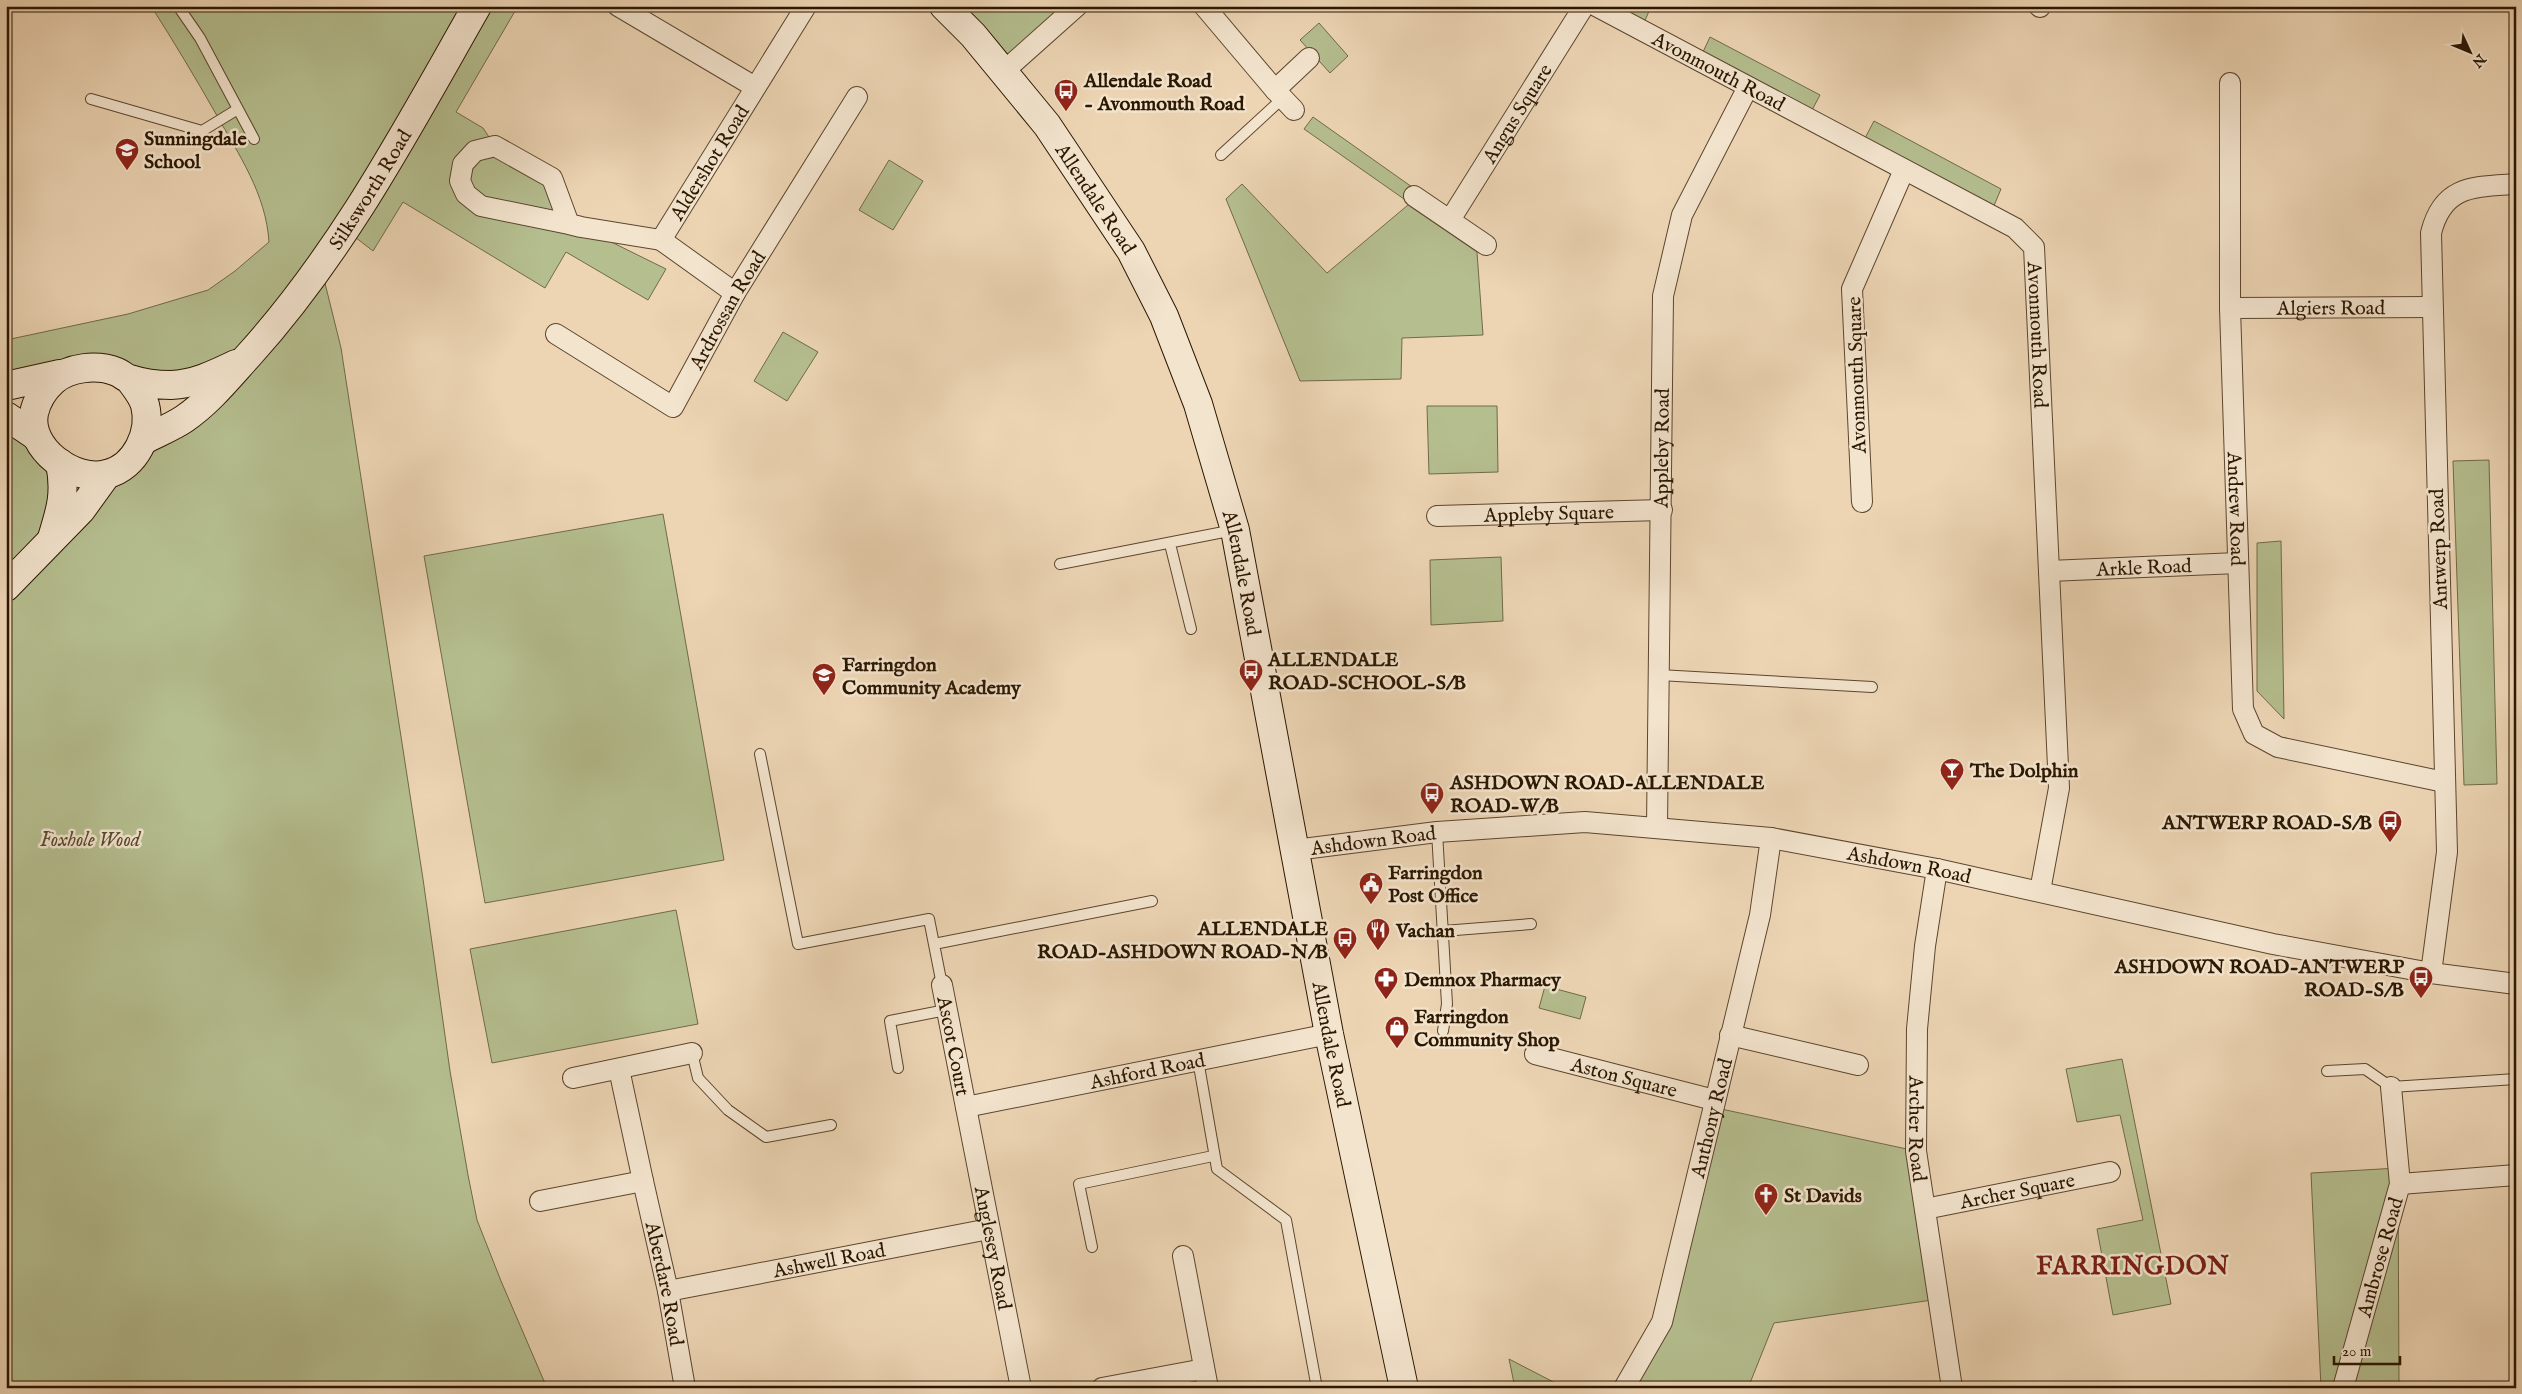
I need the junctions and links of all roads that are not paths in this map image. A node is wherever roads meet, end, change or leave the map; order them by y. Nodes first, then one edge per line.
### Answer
1 (178, 6) edge
2 (477, 6) edge
3 (618, 6) edge
4 (806, 6) edge
5 (944, 6) edge
6 (1078, 6) edge
7 (1204, 6) edge
8 (1584, 6) edge
9 (1596, 6) edge
10 (1309, 58) dead end
11 (1003, 72) junction
12 (2230, 84) dead end
13 (754, 87) junction
14 (1748, 87) junction
15 (857, 97) dead end
16 (91, 99) dead end
17 (1284, 99) junction
18 (238, 109) junction
19 (254, 139) dead end
20 (1221, 154) dead end
21 (1904, 170) junction
22 (2516, 184) edge
23 (1414, 196) dead end
24 (1450, 220) junction
25 (569, 224) junction
26 (661, 240) junction
27 (1486, 245) dead end
28 (735, 293) junction
29 (2432, 307) junction
30 (2230, 308) junction
31 (556, 334) dead end
32 (246, 358) junction
33 (60, 374) junction
34 (129, 379) junction
35 (6, 386) edge
36 (6, 416) edge
37 (36, 436) junction
38 (144, 440) junction
39 (60, 463) junction
40 (107, 474) junction
41 (1862, 502) dead end
42 (1662, 510) junction
43 (1437, 516) dead end
44 (1235, 530) junction
45 (50, 544) junction
46 (1170, 544) junction
47 (2238, 563) junction
48 (1060, 564) dead end
49 (2049, 570) junction
50 (6, 587) edge
51 (1191, 629) dead end
52 (1659, 675) junction
53 (1872, 687) dead end
54 (760, 754) dead end
55 (2444, 782) junction
56 (1657, 827) junction
57 (1437, 832) junction
58 (1771, 838) junction
59 (1295, 850) junction
60 (1937, 869) junction
61 (2040, 891) junction
62 (1152, 901) dead end
63 (1531, 924) dead end
64 (1443, 931) junction
65 (934, 944) junction
66 (2432, 973) junction
67 (2516, 984) edge
68 (942, 986) joint
69 (946, 1010) junction
70 (1443, 1031) dead end
71 (1329, 1034) junction
72 (1730, 1035) junction
73 (692, 1052) joint
74 (1535, 1054) dead end
75 (1198, 1060) junction
76 (1858, 1065) dead end
77 (898, 1068) dead end
78 (619, 1069) junction
79 (2327, 1071) dead end
80 (573, 1078) dead end
81 (2516, 1079) edge
82 (2391, 1087) junction
83 (1714, 1100) junction
84 (966, 1106) junction
85 (831, 1125) dead end
86 (1213, 1156) junction
87 (2110, 1172) dead end
88 (2516, 1175) edge
89 (643, 1180) junction
90 (2400, 1184) junction
91 (540, 1201) dead end
92 (1925, 1209) junction
93 (989, 1229) junction
94 (1092, 1247) dead end
95 (1183, 1256) dead end
96 (668, 1291) junction
97 (1206, 1378) edge
98 (1316, 1383) dead end
99 (685, 1388) edge
100 (1021, 1388) edge
101 (1102, 1388) edge
102 (1404, 1388) edge
103 (1624, 1388) edge
104 (1952, 1388) edge
105 (2343, 1388) edge

1 - 18 lane
2 - 32 street, Silksworth Road
3 - 13 street
4 - 13 street, Aldershot Road
5 - 11 street, Allendale Road
6 - 11 street
7 - 17 street
8 - 24 street, Angus Square
9 - 14 street, Avonmouth Road
10 - 17 street
11 - 44 street, Allendale Road
12 - 30 street, Andrew Road
13 - 26 street, Aldershot Road
14 - 21 street, Avonmouth Road
14 - 42 street, Appleby Road
15 - 28 street, Ardrossan Road
16 - 18 lane
17 - 20 lane
18 - 19 lane
21 - 41 street, Avonmouth Square
21 - 49 street, Avonmouth Road
22 - 29 street, Antwerp Road
23 - 24 street
24 - 27 street
25 - 25 street, Aldershot Road
25 - 26 street, Aldershot Road
26 - 28 street
28 - 31 street, Ardrossan Road
29 - 30 street, Algiers Road
29 - 55 street, Antwerp Road
30 - 47 street, Andrew Road
32 - 34 street, Silksworth Road
32 - 38 street, Silksworth Road
33 - 34 street, Silksworth Road
33 - 35 street, Silksworth Road
33 - 37 street
34 - 38 street
36 - 37 street
37 - 39 street
38 - 40 street, Silksworth Road
39 - 40 street
39 - 45 street, Silksworth Road
40 - 45 street, Silksworth Road
42 - 43 street, Appleby Square
42 - 52 street, Appleby Road
44 - 46 lane
44 - 59 street, Allendale Road
45 - 50 street, Silksworth Road
46 - 48 lane
46 - 51 lane
47 - 49 street, Arkle Road
47 - 55 street, Andrew Road
49 - 61 street, Avonmouth Road
52 - 53 lane
52 - 56 street, Appleby Road
54 - 65 lane
55 - 66 street, Antwerp Road
56 - 57 street, Ashdown Road
56 - 58 street, Ashdown Road
57 - 59 street, Ashdown Road
57 - 64 lane
58 - 60 street, Ashdown Road
58 - 72 street, Anthony Road
59 - 71 street, Allendale Road
60 - 61 street, Ashdown Road
60 - 92 street, Archer Road
61 - 66 street, Ashdown Road
62 - 65 lane
63 - 64 lane
64 - 70 lane
65 - 68 lane
66 - 67 street, Ashdown Road
68 - 69 street, Ascot Court
69 - 77 lane
69 - 84 street, Ascot Court
71 - 75 street, Ashford Road
71 - 102 street, Allendale Road
72 - 76 street
72 - 83 street, Anthony Road
73 - 78 street
73 - 85 lane
74 - 83 street, Aston Square
75 - 84 street, Ashford Road
75 - 86 lane
78 - 80 street
78 - 89 street, Aberdare Road
79 - 82 lane
81 - 82 lane
82 - 90 street, Ambrose Road
83 - 103 street, Anthony Road
84 - 93 street, Anglesey Road
86 - 94 lane
86 - 98 lane
87 - 92 street, Archer Square
88 - 90 street, Ambrose Road
89 - 91 street
89 - 96 street, Aberdare Road
90 - 105 street, Ambrose Road
92 - 104 street, Archer Road
93 - 96 street, Ashwell Road
93 - 100 street, Anglesey Road
95 - 97 street
96 - 99 street, Aberdare Road
97 - 101 street

